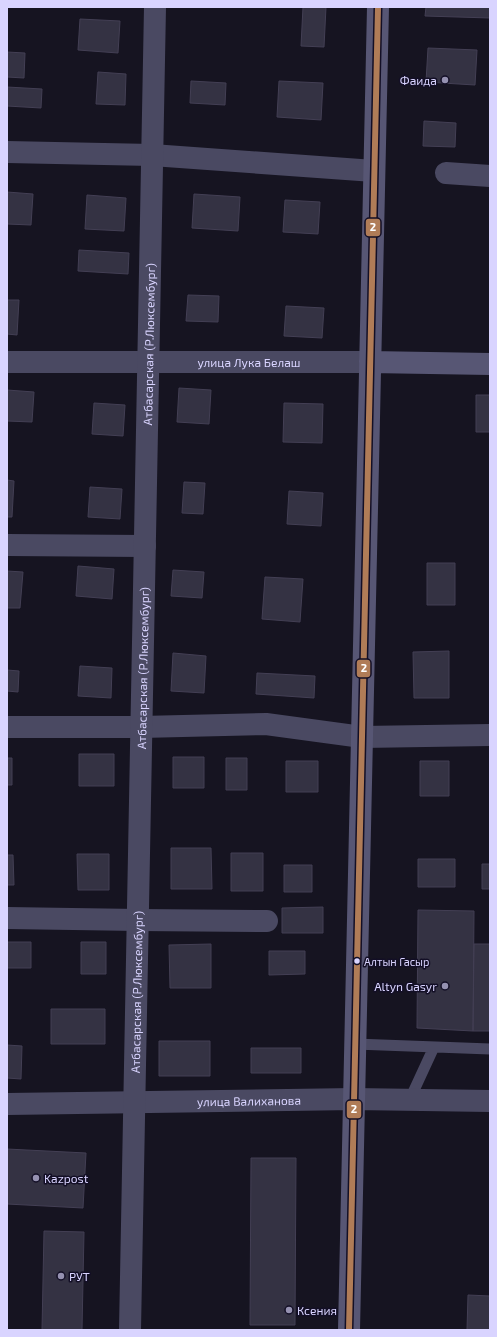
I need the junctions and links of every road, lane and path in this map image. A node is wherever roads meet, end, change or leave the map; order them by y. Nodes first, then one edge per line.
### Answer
1 (155, 7) edge
2 (378, 7) edge
3 (7, 152) edge
4 (152, 155) junction
5 (374, 171) junction
6 (446, 173) dead end
7 (490, 176) edge
8 (7, 362) edge
9 (148, 362) junction
10 (370, 362) junction
11 (490, 364) edge
12 (7, 545) edge
13 (145, 546) junction
14 (7, 727) edge
15 (141, 727) junction
16 (490, 735) edge
17 (362, 736) junction
18 (7, 918) edge
19 (138, 920) junction
20 (267, 921) dead end
21 (355, 1044) junction
22 (434, 1047) junction
23 (490, 1049) edge
24 (354, 1099) junction
25 (410, 1099) junction
26 (490, 1101) edge
27 (134, 1102) junction
28 (7, 1104) edge
29 (130, 1330) edge
30 (349, 1330) edge

1 - 4 street, Атбасарская (Р.Люксембург)
2 - 5 main road
3 - 4 street
4 - 5 street
4 - 9 street, Атбасарская (Р.Люксембург)
5 - 10 main road
6 - 7 street
8 - 9 street, улица Лука Белаш
9 - 10 street, улица Лука Белаш
9 - 13 street, Атбасарская (Р.Люксембург)
10 - 11 main road, улица Лука Белаш
10 - 17 main road
12 - 13 street
13 - 15 street, Атбасарская (Р.Люксембург)
14 - 15 street
15 - 17 street
15 - 19 street, Атбасарская (Р.Люксембург)
16 - 17 street
17 - 21 main road
18 - 19 street
19 - 20 street
19 - 27 street, Атбасарская (Р.Люксембург)
21 - 22 lane
21 - 24 main road
22 - 23 lane
22 - 25 lane
24 - 25 street, улица Валиханова
24 - 27 street, улица Валиханова
24 - 30 main road
25 - 26 street, улица Валиханова
27 - 28 street, улица Валиханова
27 - 29 street, Атбасарская (Р.Люксембург)

